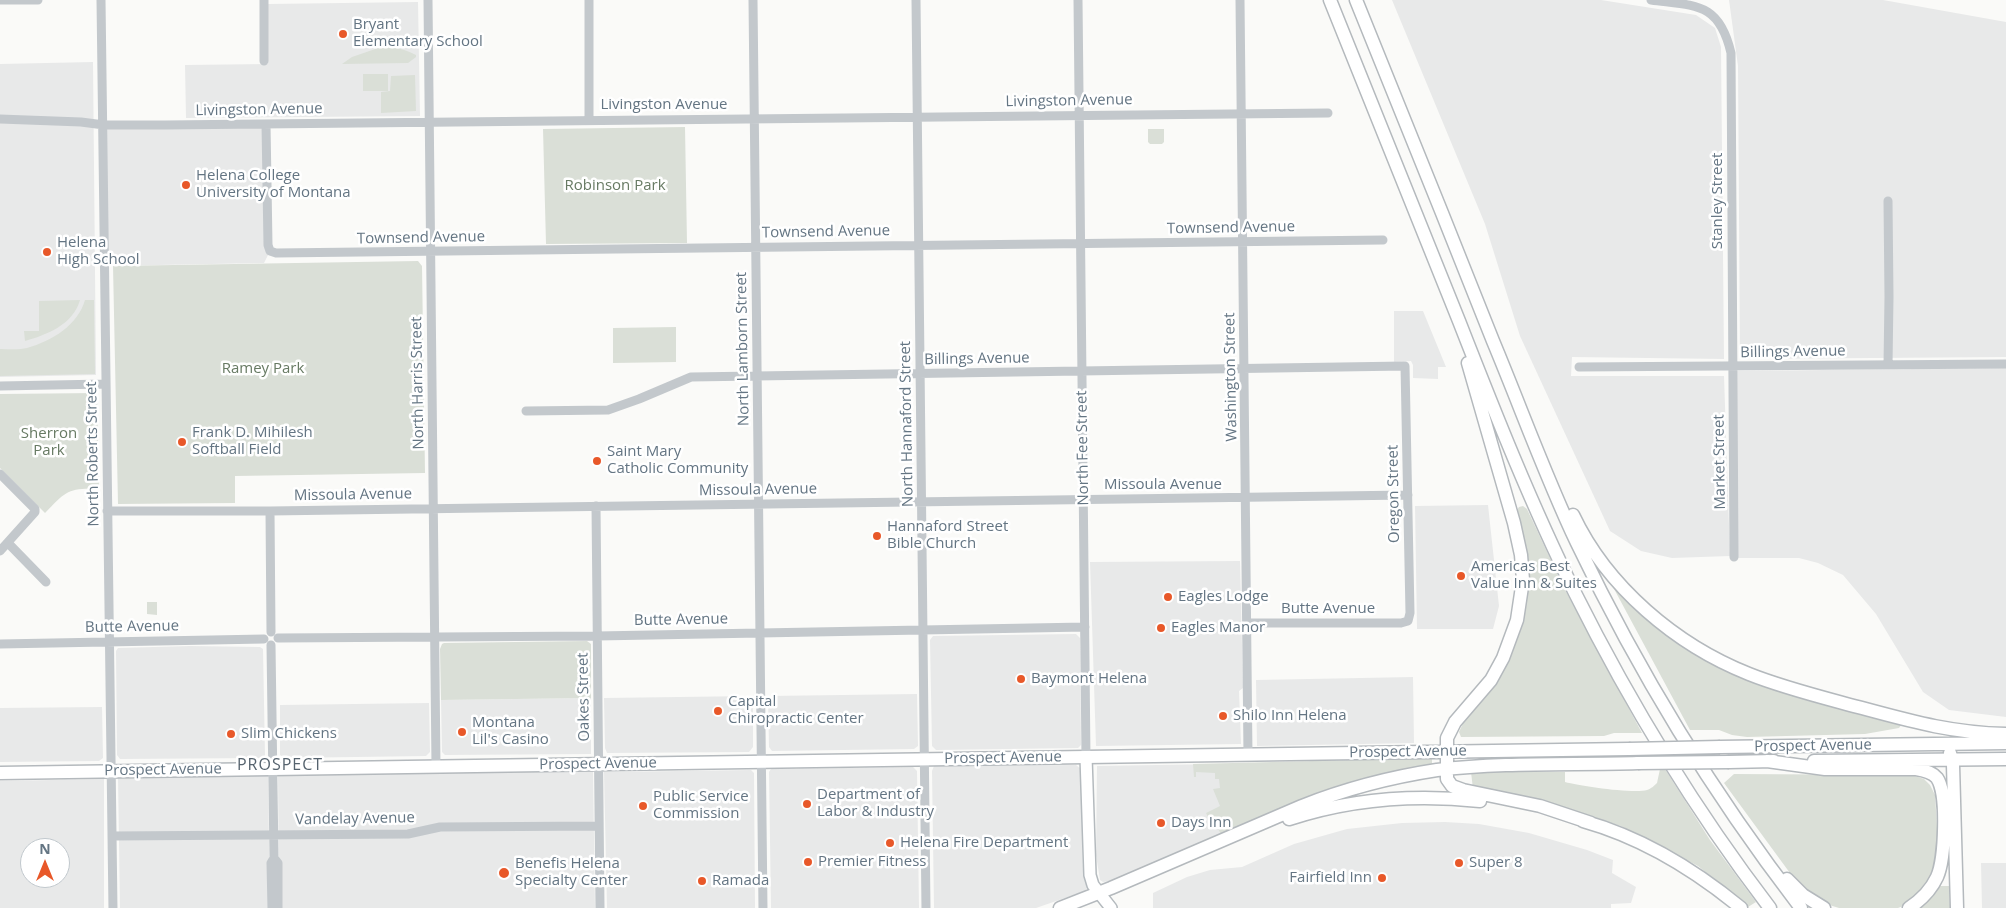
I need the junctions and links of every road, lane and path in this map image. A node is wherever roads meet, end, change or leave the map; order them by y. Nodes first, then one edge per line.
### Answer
1 (0, 0) edge
2 (38, 0) edge
3 (101, 0) edge
4 (264, 0) edge
5 (428, 0) edge
6 (589, 0) edge
7 (753, 0) edge
8 (916, 0) edge
9 (1078, 0) edge
10 (1240, 0) edge
11 (1330, 0) edge
12 (1356, 0) edge
13 (1651, 0) edge
14 (264, 61) dead end
15 (1328, 113) dead end
16 (1079, 114) junction
17 (1242, 114) junction
18 (917, 117) junction
19 (0, 119) edge
20 (754, 119) junction
21 (589, 120) junction
22 (428, 122) junction
23 (266, 124) junction
24 (104, 125) junction
25 (1888, 201) dead end
26 (1383, 240) dead end
27 (1243, 241) junction
28 (918, 244) junction
29 (1081, 244) junction
30 (755, 248) junction
31 (430, 252) junction
32 (1465, 338) junction
33 (2006, 364) edge
34 (1888, 365) junction
35 (1405, 366) joint
36 (1244, 367) junction
37 (1580, 367) dead end
38 (1732, 367) junction
39 (1082, 371) junction
40 (920, 373) junction
41 (757, 376) junction
42 (105, 384) junction
43 (0, 386) edge
44 (526, 411) dead end
45 (1542, 461) junction
46 (0, 474) edge
47 (1408, 495) junction
48 (1246, 498) junction
49 (1084, 499) junction
50 (921, 502) junction
51 (759, 504) junction
52 (596, 506) junction
53 (433, 508) junction
54 (270, 510) junction
55 (107, 511) junction
56 (8, 543) junction
57 (0, 551) edge
58 (1734, 557) dead end
59 (46, 582) dead end
60 (1408, 620) joint
61 (1247, 624) junction
62 (1085, 627) junction
63 (923, 630) junction
64 (760, 633) junction
65 (597, 636) junction
66 (434, 637) junction
67 (271, 639) junction
68 (109, 641) junction
69 (0, 644) edge
70 (2006, 734) edge
71 (2006, 743) edge
72 (1930, 744) junction
73 (1447, 751) junction
74 (1248, 754) junction
75 (1086, 757) junction
76 (924, 759) junction
77 (1952, 759) junction
78 (2006, 759) edge
79 (1767, 761) junction
80 (761, 762) junction
81 (599, 764) junction
82 (436, 766) junction
83 (273, 769) junction
84 (1447, 769) junction
85 (111, 771) junction
86 (0, 773) edge
87 (1729, 809) junction
88 (1591, 823) junction
89 (600, 826) junction
90 (274, 834) junction
91 (1234, 835) junction
92 (112, 836) junction
93 (274, 858) junction
94 (1099, 893) junction
95 (113, 908) edge
96 (272, 908) edge
97 (278, 908) edge
98 (600, 908) edge
99 (763, 908) edge
100 (926, 908) edge
101 (1060, 908) edge
102 (1111, 908) edge
103 (1741, 908) edge
104 (1770, 908) edge
105 (1801, 908) edge
106 (1824, 908) edge
107 (1909, 908) edge
108 (1958, 908) edge

1 - 2 street
3 - 24 street, North Roberts Street
4 - 14 street
5 - 22 street, North Harris Street
6 - 21 street
7 - 20 street, North Lamborn Street
8 - 18 street, North Hannaford Street
9 - 16 street, North Fee Street
10 - 17 street, Washington Street
11 - 32 highway
12 - 45 highway
13 - 38 street, Stanley Street
15 - 17 street, Livingston Avenue
16 - 17 street, Livingston Avenue
16 - 18 street, Livingston Avenue
16 - 29 street, North Fee Street
17 - 27 street, Washington Street
18 - 20 street, Livingston Avenue
18 - 28 street, North Hannaford Street
19 - 24 street, Livingston Avenue
20 - 21 street, Livingston Avenue
20 - 30 street, North Lamborn Street
21 - 22 street, Livingston Avenue
22 - 23 street, Livingston Avenue
22 - 31 street, North Harris Street
23 - 24 street, Livingston Avenue
23 - 31 street, Townsend Avenue
24 - 42 street, North Roberts Street
25 - 34 street
26 - 27 street, Townsend Avenue
27 - 29 street, Townsend Avenue
27 - 36 street, Washington Street
28 - 29 street, Townsend Avenue
28 - 30 street, Townsend Avenue
28 - 40 street, North Hannaford Street
29 - 39 street, North Fee Street
30 - 31 street, Townsend Avenue
30 - 41 street, North Lamborn Street
31 - 53 street, North Harris Street
32 - 73 highway
32 - 104 highway
33 - 34 street, Billings Avenue
34 - 38 street, Billings Avenue
35 - 36 street, Billings Avenue
35 - 47 street, Oregon Street
36 - 39 street, Billings Avenue
36 - 48 street, Washington Street
37 - 38 street, Billings Avenue
38 - 58 street, Market Street
39 - 40 street, Billings Avenue
39 - 49 street, North Fee Street
40 - 41 street, Billings Avenue
40 - 50 street, North Hannaford Street
41 - 44 street, Billings Avenue
41 - 51 street, North Lamborn Street
42 - 43 street
42 - 55 street, North Roberts Street
45 - 70 highway
45 - 87 highway
46 - 56 street
47 - 48 street, Missoula Avenue
47 - 60 street, Oregon Street
48 - 49 street, Missoula Avenue
48 - 61 street, Washington Street
49 - 50 street, Missoula Avenue
49 - 62 street, North Fee Street
50 - 51 street, Missoula Avenue
50 - 63 street, North Hannaford Street
51 - 52 street, Missoula Avenue
51 - 64 street, North Lamborn Street
52 - 53 street, Missoula Avenue
52 - 65 street, Oakes Street
53 - 54 street, Missoula Avenue
53 - 66 street, North Harris Street
54 - 55 street, Missoula Avenue
54 - 67 street
55 - 68 street, North Roberts Street
56 - 57 street
56 - 59 street
60 - 61 street, Butte Avenue
61 - 74 street, Washington Street
62 - 63 street, Butte Avenue
62 - 75 street, North Fee Street
63 - 64 street, Butte Avenue
63 - 76 street, North Hannaford Street
64 - 65 street, Butte Avenue
64 - 80 street, North Lamborn Street
65 - 66 street, Butte Avenue
65 - 81 street, Oakes Street
66 - 67 street, Butte Avenue
66 - 82 street, North Harris Street
67 - 68 street, Butte Avenue
67 - 83 street
68 - 69 street, Butte Avenue
68 - 85 street, North Roberts Street
71 - 72 highway, Prospect Avenue
72 - 73 highway, Prospect Avenue, bridge
72 - 77 highway
73 - 74 highway, Prospect Avenue
73 - 84 highway
74 - 75 highway, Prospect Avenue
75 - 76 highway, Prospect Avenue
75 - 94 main road, North Fee Street
76 - 80 highway, Prospect Avenue
76 - 100 street, North Hannaford Street
77 - 78 highway, Prospect Avenue
77 - 79 highway, Prospect Avenue
77 - 108 highway
79 - 84 highway, Prospect Avenue, bridge
79 - 107 highway
80 - 81 highway, Prospect Avenue
80 - 99 street, North Lamborn Street
81 - 82 highway, Prospect Avenue
81 - 89 street, Oakes Street
82 - 83 highway, Prospect Avenue
83 - 85 highway, Prospect Avenue
83 - 90 street
84 - 88 highway
84 - 91 highway, Prospect Avenue
85 - 86 highway, Prospect Avenue
85 - 92 street, North Roberts Street
87 - 105 highway
87 - 106 highway
88 - 91 highway
88 - 103 highway
89 - 90 street, Vandelay Avenue
89 - 98 street, Oakes Street
90 - 92 street, Vandelay Avenue
90 - 93 street
91 - 94 highway, Prospect Avenue
92 - 95 street, North Roberts Street
93 - 96 street
93 - 97 street
94 - 101 highway, Prospect Avenue
94 - 102 main road, North Fee Street

